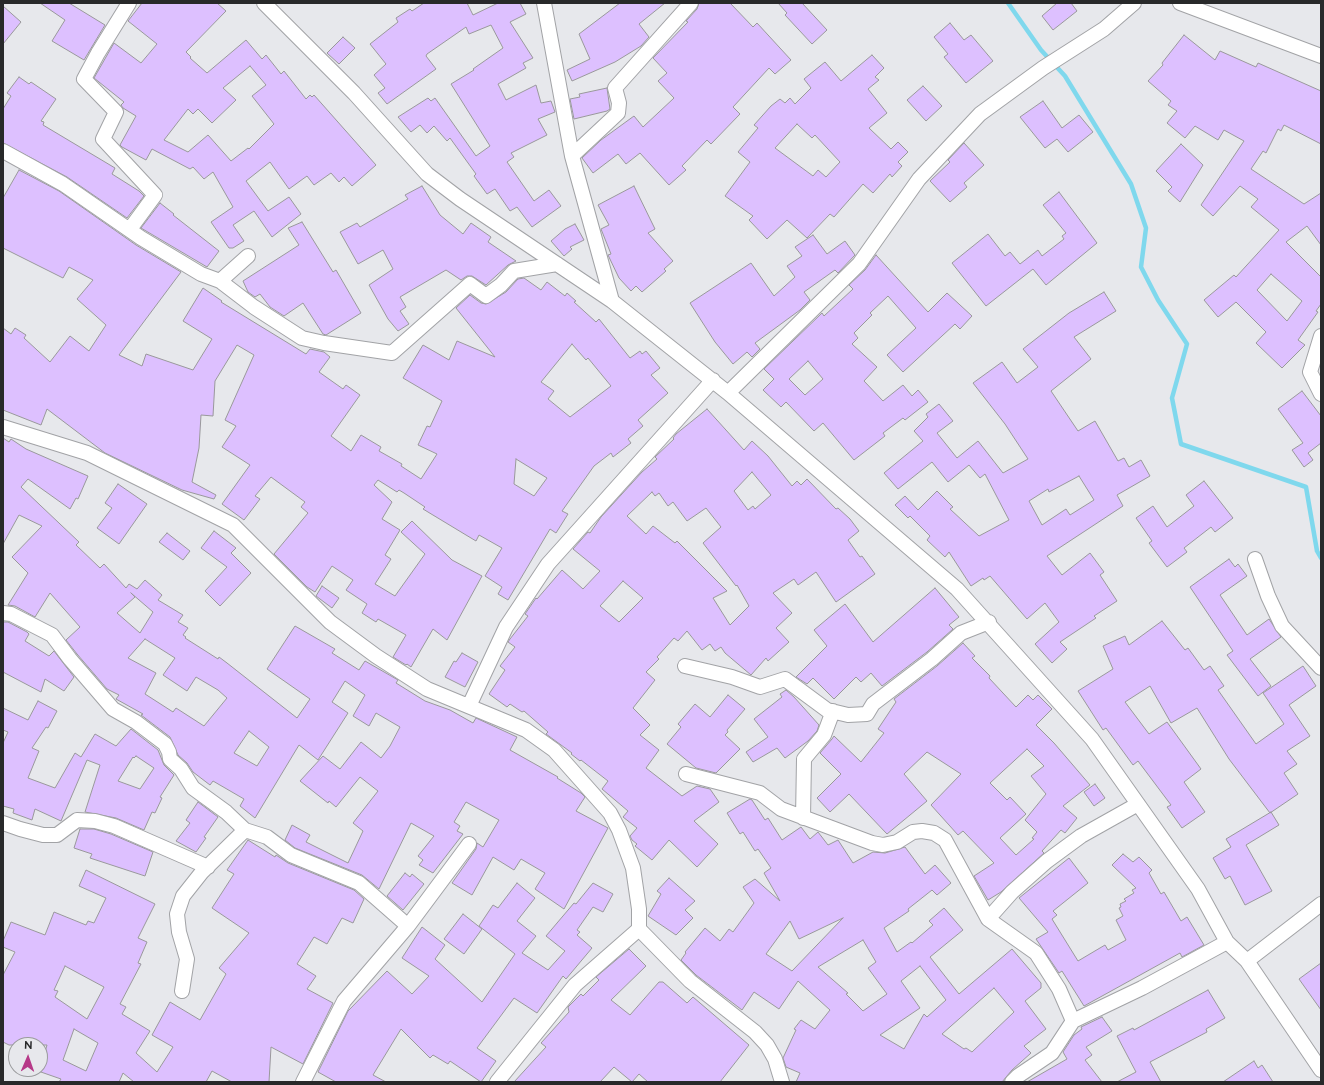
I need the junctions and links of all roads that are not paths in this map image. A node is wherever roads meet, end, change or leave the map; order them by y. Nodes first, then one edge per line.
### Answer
1 (129, 3) edge
2 (264, 3) edge
3 (544, 3) edge
4 (691, 3) edge
5 (1134, 3) edge
6 (1180, 3) edge
7 (1321, 56) edge
8 (3, 151) edge
9 (572, 156) junction
10 (130, 229) junction
11 (248, 256) dead end
12 (557, 264) junction
13 (220, 281) junction
14 (612, 301) junction
15 (1321, 336) edge
16 (713, 380) junction
17 (728, 393) junction
18 (1321, 394) edge
19 (3, 427) edge
20 (1255, 559) dead end
21 (3, 613) edge
22 (989, 622) junction
23 (686, 666) dead end
24 (1321, 668) edge
25 (469, 706) junction
26 (833, 711) junction
27 (686, 774) dead end
28 (1138, 804) junction
29 (803, 818) junction
30 (3, 823) edge
31 (245, 830) junction
32 (469, 844) dead end
33 (208, 866) junction
34 (1321, 904) edge
35 (988, 918) junction
36 (408, 926) junction
37 (638, 928) junction
38 (1227, 942) junction
39 (1247, 961) junction
40 (182, 991) dead end
41 (1073, 1021) junction
42 (1321, 1070) edge
43 (1018, 1080) edge
44 (303, 1082) edge
45 (497, 1082) edge
46 (782, 1082) edge

1 - 10 street
2 - 12 street
3 - 9 street
4 - 9 street
5 - 17 street
6 - 7 street
8 - 10 street
9 - 14 street
10 - 13 street
11 - 13 street
12 - 13 street
12 - 14 street
14 - 16 street
15 - 18 street
16 - 17 street
16 - 25 street
17 - 22 street
19 - 25 street
20 - 24 street
21 - 31 street
22 - 26 street
22 - 28 street
23 - 26 street
25 - 37 street
26 - 29 street
27 - 29 street
28 - 35 street
28 - 38 street
29 - 35 street
30 - 33 street
31 - 33 street
31 - 36 street
32 - 36 street
33 - 40 street
34 - 39 street
35 - 41 street
36 - 44 street
37 - 45 street
37 - 46 street
38 - 39 street
38 - 41 street
39 - 42 street
41 - 43 street

